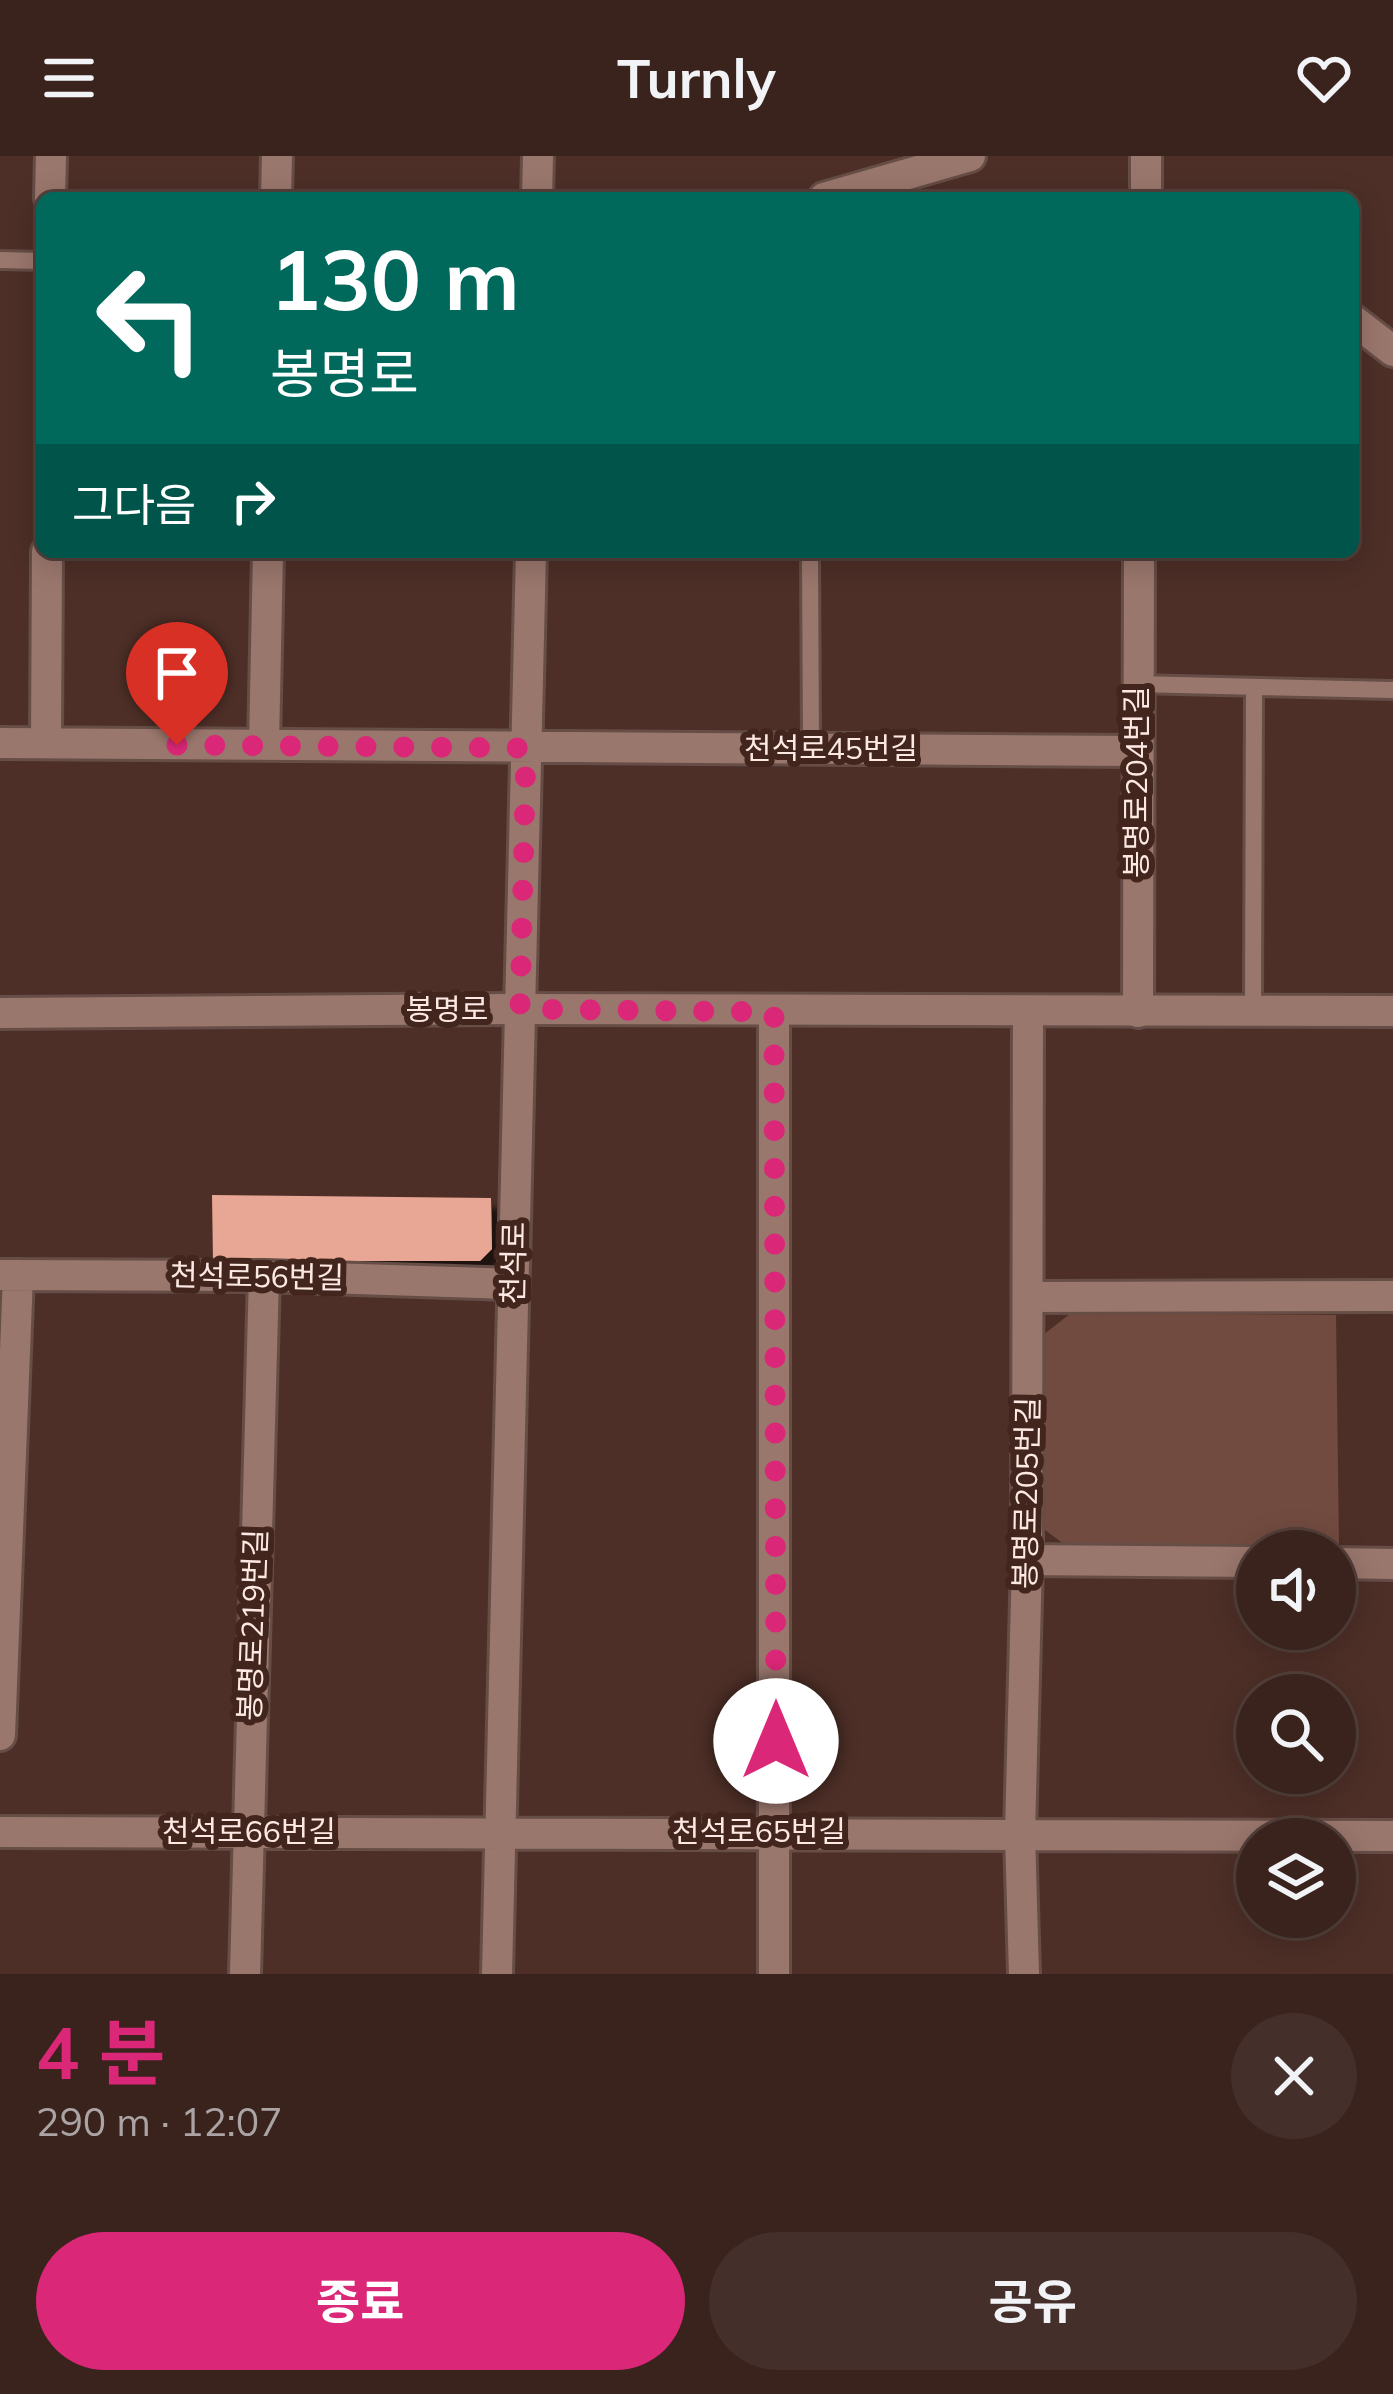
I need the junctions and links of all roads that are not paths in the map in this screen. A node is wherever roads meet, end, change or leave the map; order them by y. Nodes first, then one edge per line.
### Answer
1 (51, 156) edge
2 (278, 156) edge
3 (538, 156) edge
4 (970, 156) edge
5 (1146, 156) edge
6 (901, 166) edge
7 (50, 192) edge
8 (276, 192) edge
9 (537, 192) edge
10 (866, 192) edge
11 (1146, 192) edge
12 (0, 260) edge
13 (36, 261) edge
14 (1359, 325) edge
15 (1393, 351) edge
16 (47, 558) edge
17 (268, 558) edge
18 (531, 558) edge
19 (810, 558) edge
20 (1139, 558) edge
21 (1136, 684) junction
22 (1254, 687) junction
23 (1393, 690) edge
24 (0, 743) edge
25 (46, 743) junction
26 (264, 745) junction
27 (526, 748) junction
28 (811, 749) junction
29 (1136, 751) junction
30 (520, 1009) junction
31 (1028, 1011) junction
32 (1253, 1011) junction
33 (1393, 1011) edge
34 (774, 1012) junction
35 (1138, 1012) junction
36 (0, 1013) edge
37 (9, 1275) edge
38 (264, 1276) junction
39 (514, 1284) junction
40 (1393, 1296) edge
41 (1029, 1297) junction
42 (1027, 1560) junction
43 (1236, 1562) edge
44 (1356, 1563) edge
45 (1393, 1564) edge
46 (0, 1735) edge
47 (247, 1831) junction
48 (0, 1832) edge
49 (776, 1832) junction
50 (499, 1833) junction
51 (1020, 1833) junction
52 (1393, 1836) edge
53 (245, 1974) edge
54 (496, 1974) edge
55 (773, 1974) edge
56 (1024, 1974) edge

1 - 7 street
2 - 8 street
3 - 9 street
4 - 6 street
5 - 11 street
6 - 10 street
12 - 13 lane
14 - 15 street
16 - 25 street
17 - 26 street
18 - 27 street, 천석로
19 - 28 lane
20 - 21 street, 봉명로204번길
21 - 22 lane
21 - 29 street, 봉명로204번길
22 - 23 lane
22 - 32 lane
24 - 25 street, 천석로45번길
25 - 26 street, 천석로45번길
26 - 27 street, 천석로45번길
27 - 28 street, 천석로45번길
27 - 30 street, 천석로
28 - 29 street, 천석로45번길
29 - 35 street, 봉명로204번길
30 - 34 street, 봉명로
30 - 36 street, 봉명로
30 - 39 street, 천석로
31 - 34 street, 봉명로
31 - 35 street, 봉명로
31 - 41 street, 봉명로205번길
32 - 33 street, 봉명로
32 - 35 street, 봉명로
34 - 49 street
37 - 38 street, 천석로56번길
37 - 46 street
38 - 39 street, 천석로56번길
38 - 47 street, 봉명로219번길
39 - 50 street, 천석로
40 - 41 street
41 - 42 street, 봉명로205번길
42 - 43 street
42 - 51 street, 봉명로205번길
44 - 45 street
47 - 48 street, 천석로66번길
47 - 50 street, 천석로66번길
47 - 53 street, 봉명로219번길
49 - 50 street, 천석로65번길
49 - 51 street, 천석로65번길
49 - 55 street
50 - 54 street, 천석로
51 - 52 street, 천석로65번길
51 - 56 street, 봉명로205번길

